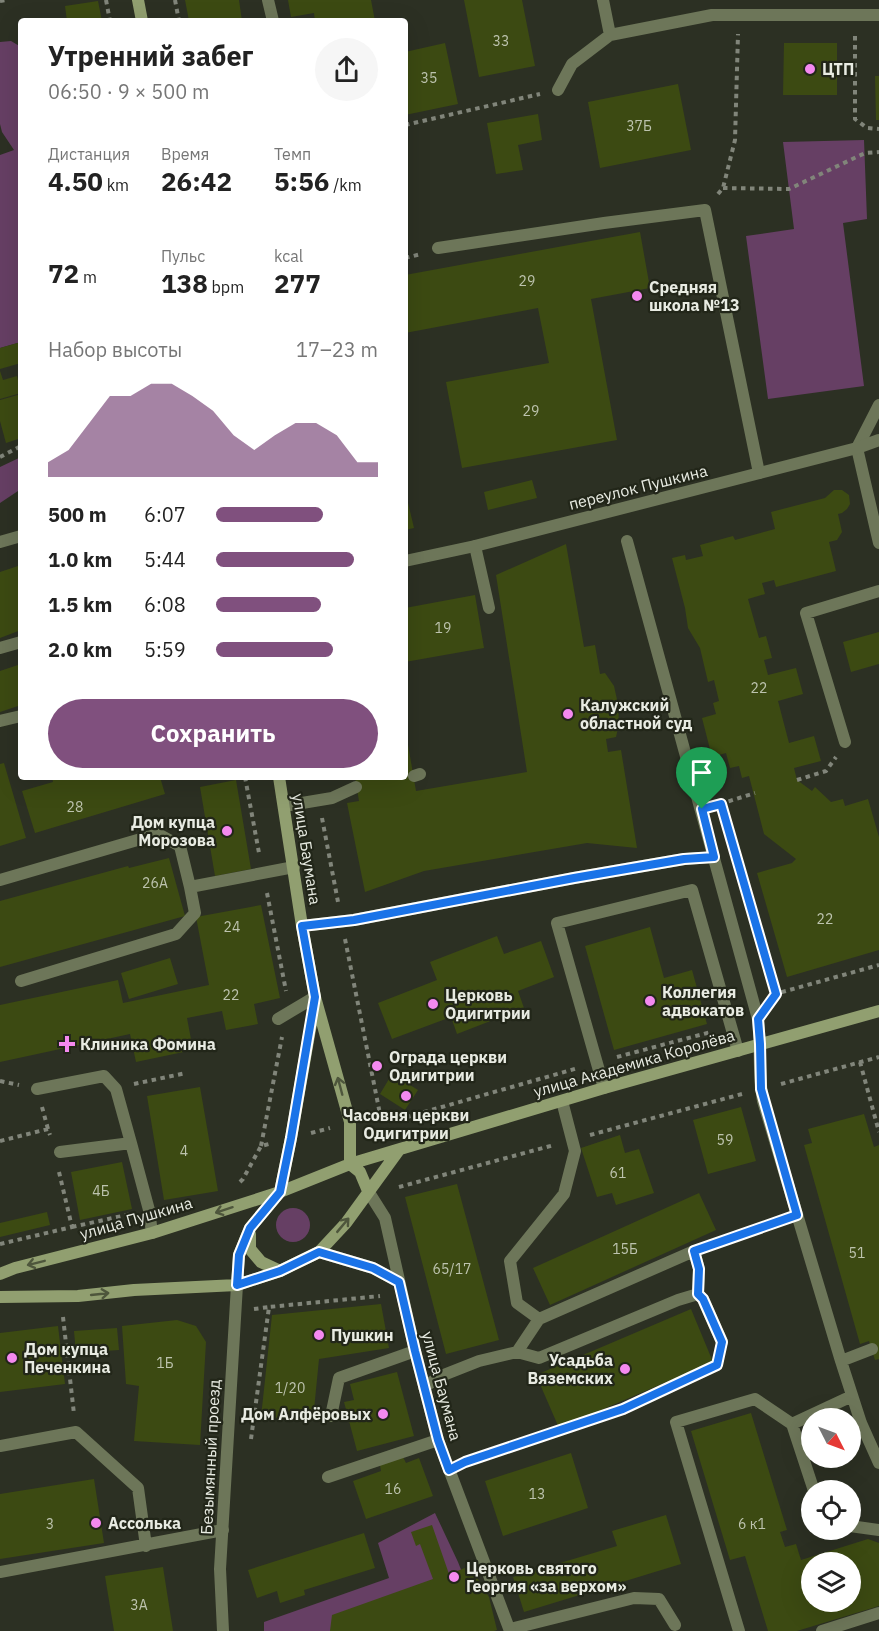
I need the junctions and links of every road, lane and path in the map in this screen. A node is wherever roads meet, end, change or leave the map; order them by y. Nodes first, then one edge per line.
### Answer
1 (7, 0) edge
2 (106, 0) edge
3 (138, 0) edge
4 (175, 0) edge
5 (268, 0) edge
6 (603, 0) edge
7 (0, 2) edge
8 (738, 15) junction
9 (855, 15) junction
10 (878, 17) edge
11 (109, 18) edge
12 (141, 18) edge
13 (178, 18) edge
14 (272, 18) edge
15 (610, 35) junction
16 (558, 90) joint
17 (408, 124) edge
18 (879, 129) edge
19 (879, 152) edge
20 (723, 188) junction
21 (705, 210) junction
22 (438, 248) dead end
23 (879, 405) edge
24 (879, 440) edge
25 (18, 448) edge
26 (857, 448) junction
27 (0, 457) edge
28 (759, 473) junction
29 (18, 537) edge
30 (627, 541) dead end
31 (0, 542) edge
32 (879, 543) edge
33 (475, 546) junction
34 (408, 560) edge
35 (879, 591) edge
36 (489, 608) dead end
37 (18, 643) edge
38 (0, 648) edge
39 (18, 717) edge
40 (0, 721) edge
41 (845, 742) joint
42 (246, 780) edge
43 (280, 780) edge
44 (797, 780) dead end
45 (356, 787) dead end
46 (718, 793) dead end
47 (755, 793) dead end
48 (318, 800) junction
49 (721, 804) junction
50 (284, 806) junction
51 (702, 809) junction
52 (714, 857) junction
53 (294, 867) junction
54 (263, 873) junction
55 (0, 880) edge
56 (190, 887) junction
57 (342, 921) junction
58 (302, 926) junction
59 (879, 965) edge
60 (769, 972) dead end
61 (21, 981) dead end
62 (776, 994) junction
63 (315, 997) junction
64 (879, 1011) edge
65 (282, 1017) junction
66 (758, 1019) junction
67 (731, 1026) junction
68 (760, 1044) junction
69 (738, 1051) junction
70 (879, 1056) edge
71 (860, 1062) junction
72 (597, 1063) junction
73 (186, 1073) dead end
74 (604, 1088) junction
75 (37, 1089) dead end
76 (116, 1089) junction
77 (761, 1089) junction
78 (562, 1101) junction
79 (380, 1114) junction
80 (350, 1122) junction
81 (879, 1132) edge
82 (291, 1138) junction
83 (573, 1140) junction
84 (131, 1143) junction
85 (261, 1146) junction
86 (399, 1150) junction
87 (60, 1152) dead end
88 (350, 1164) junction
89 (234, 1186) dead end
90 (368, 1191) junction
91 (64, 1192) dead end
92 (280, 1192) junction
93 (395, 1195) dead end
94 (149, 1210) junction
95 (121, 1215) junction
96 (797, 1215) junction
97 (72, 1227) junction
98 (250, 1228) junction
99 (152, 1233) junction
100 (126, 1240) junction
101 (0, 1244) edge
102 (694, 1251) junction
103 (319, 1252) junction
104 (280, 1271) junction
105 (0, 1274) edge
106 (399, 1282) junction
107 (237, 1285) junction
108 (698, 1294) junction
109 (0, 1297) edge
110 (384, 1306) dead end
111 (63, 1317) dead end
112 (539, 1319) junction
113 (722, 1342) joint
114 (872, 1348) dead end
115 (415, 1351) junction
116 (517, 1352) junction
117 (841, 1361) junction
118 (424, 1387) junction
119 (852, 1396) junction
120 (331, 1416) dead end
121 (792, 1424) junction
122 (76, 1432) junction
123 (438, 1440) junction
124 (250, 1443) dead end
125 (0, 1446) edge
126 (879, 1464) edge
127 (449, 1470) junction
128 (327, 1477) dead end
129 (810, 1480) edge
130 (861, 1528) edge
131 (223, 1530) junction
132 (879, 1530) edge
133 (146, 1546) junction
134 (0, 1572) edge
135 (879, 1613) edge
136 (675, 1625) dead end
137 (510, 1630) edge
138 (223, 1631) edge
139 (739, 1631) edge
140 (822, 1631) edge

1 - 7 path
2 - 11 path
3 - 12 street
4 - 13 path
5 - 14 street
6 - 15 street
8 - 9 street
8 - 15 street
8 - 20 path
9 - 10 street
9 - 18 path
15 - 16 street
16 - 17 path
19 - 20 path
20 - 21 path
21 - 22 street
21 - 28 street
23 - 26 street
24 - 26 street, переулок Пушкина
25 - 27 path
26 - 28 street, переулок Пушкина
26 - 32 street
28 - 33 street, переулок Пушкина
29 - 31 street
30 - 51 street
33 - 34 street, переулок Пушкина
33 - 36 street
35 - 41 street
37 - 38 street
39 - 40 street
41 - 44 path
42 - 54 path
43 - 50 street, улица Баумана
45 - 48 street
46 - 49 path
47 - 49 path
48 - 50 street
48 - 57 path
49 - 51 path
50 - 53 street, улица Баумана
51 - 52 street
52 - 57 street
52 - 66 street
53 - 54 street
53 - 58 street, улица Баумана
54 - 56 street
54 - 65 path
55 - 56 street
56 - 61 street
57 - 58 street
57 - 79 path
58 - 63 street, улица Баумана
59 - 62 path
60 - 62 path
62 - 66 path
63 - 65 street
80 -> 63 street, улица Баумана
63 - 82 street, улица Баумана
64 - 68 street, улица Академика Королёва
65 - 85 path
66 - 68 street
67 - 69 street
67 - 72 path
67 - 72 street
68 - 69 street, улица Академика Королёва
68 - 77 street
69 - 74 street, улица Академика Королёва
70 - 71 path
71 - 77 path
71 - 81 path
72 - 74 street
72 - 79 path
73 - 76 path
74 - 78 street, улица Академика Королёва
75 - 76 street
76 - 84 street
77 - 83 path
77 - 96 street
78 - 83 street
78 - 86 street, улица Академика Королёва
79 - 80 path
80 - 82 path
80 - 88 street, улица Баумана
82 - 85 path
82 - 92 street, улица Баумана
83 - 93 path
83 - 112 street
84 - 87 street
84 - 94 street
85 - 89 path
86 - 88 street, улица Академика Королёва
86 - 90 street
88 - 90 street
88 - 92 street, улица Пушкина
103 -> 90 street
90 - 106 street, улица Баумана
91 - 97 path
92 - 98 street
92 -> 99 street, улица Пушкина
94 - 95 path
94 - 99 street
95 - 97 path
95 - 100 path
96 - 102 path
96 - 117 street
97 - 101 path
98 - 104 street
98 - 107 street
99 - 100 street, улица Пушкина
100 -> 105 street, улица Пушкина
102 - 108 street
102 - 112 street
103 - 104 street
103 - 106 street
104 - 107 street
106 - 115 street, улица Баумана
109 -> 107 street
107 - 131 street, Безымянный проезд
108 - 113 street
108 - 116 street
110 - 124 path
111 - 122 path
112 - 116 street
113 - 127 path
114 - 117 street
115 - 118 street, улица Баумана
115 - 120 street
116 - 118 street
117 - 119 street
118 - 123 street, улица Баумана
119 - 121 street
119 - 126 street
121 - 129 street
121 - 139 street
122 - 125 street
122 - 133 street
123 - 127 street, улица Баумана
123 - 128 street
127 - 137 street, улица Баумана
130 - 132 street
131 - 133 street
131 - 138 street, Безымянный проезд
133 - 134 street
135 - 140 street
136 - 137 street

